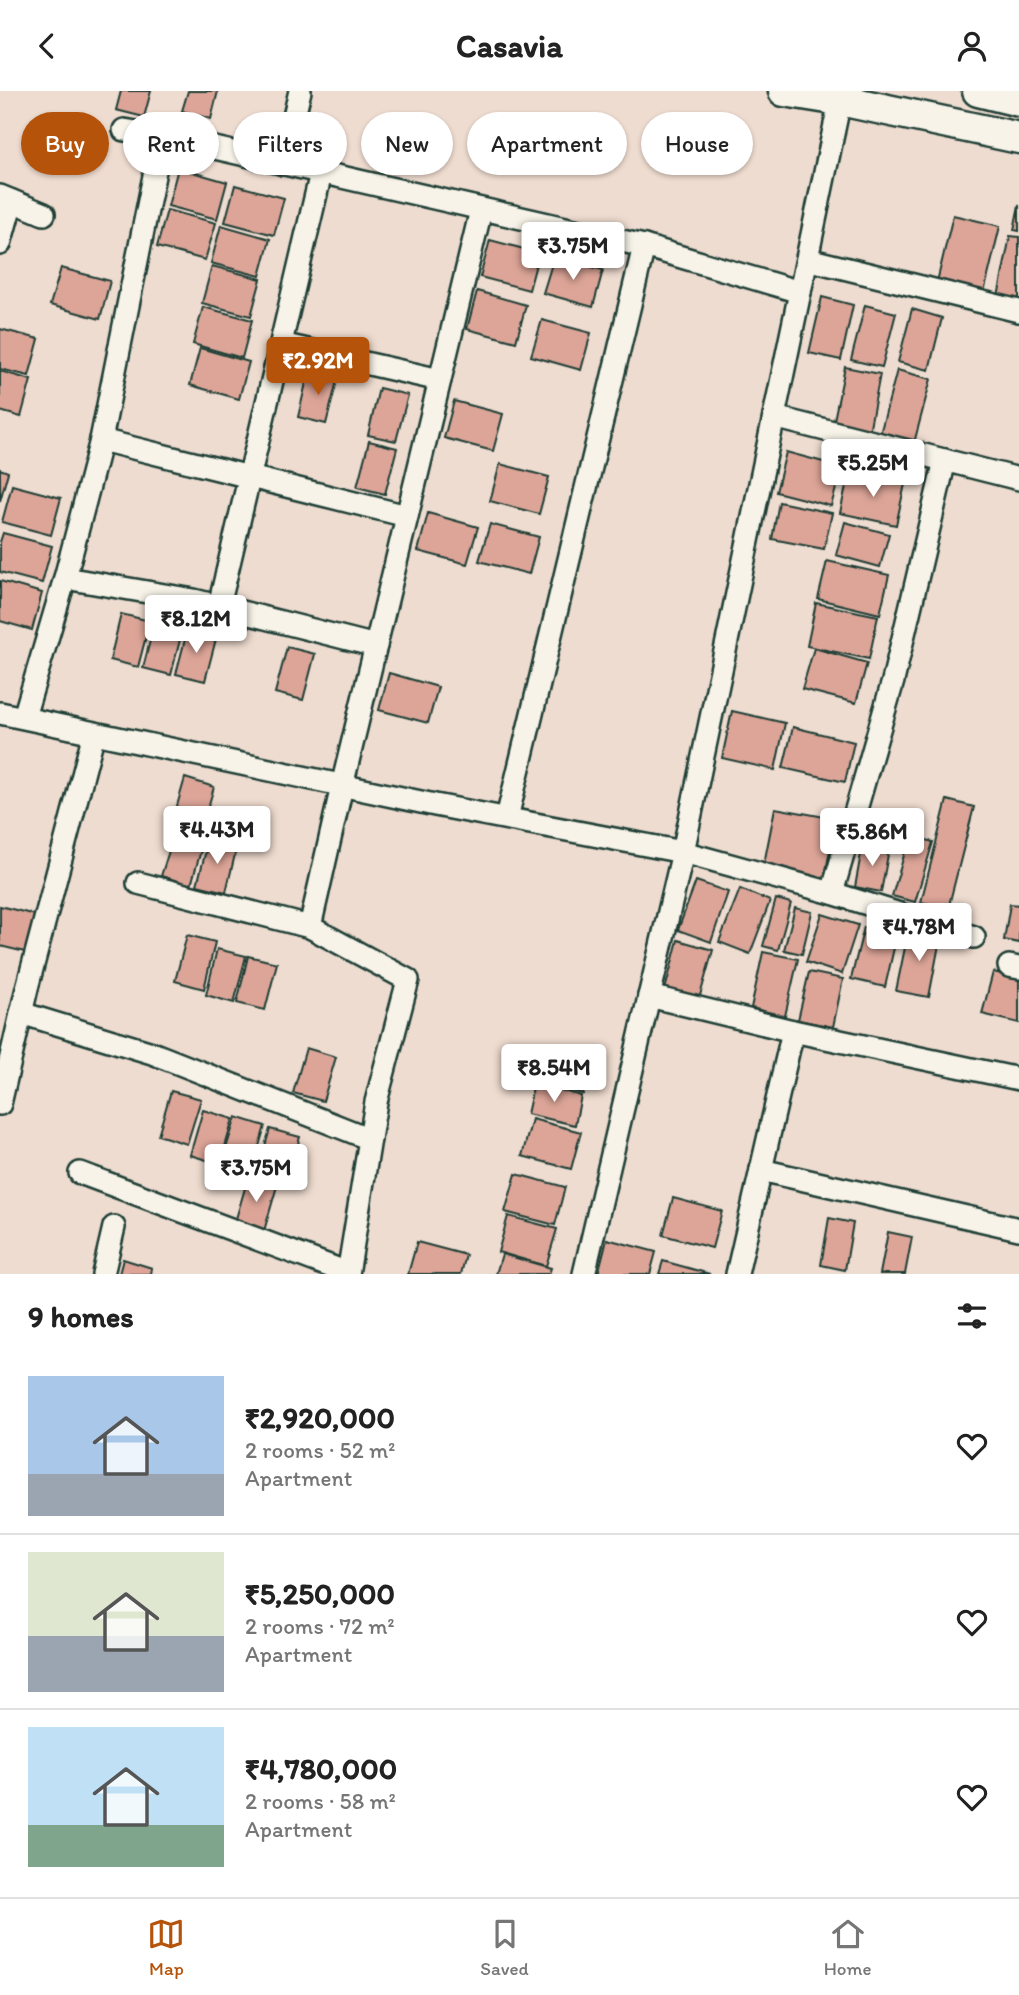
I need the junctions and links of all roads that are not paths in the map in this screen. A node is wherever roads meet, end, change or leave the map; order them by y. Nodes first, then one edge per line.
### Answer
1 (300, 91) edge
2 (788, 91) edge
3 (978, 91) edge
4 (841, 96) edge
5 (1019, 101) edge
6 (295, 112) edge
7 (1019, 138) edge
8 (154, 175) edge
9 (321, 175) edge
10 (330, 175) edge
11 (6, 198) edge
12 (481, 210) junction
13 (44, 214) dead end
14 (0, 244) edge
15 (644, 246) junction
16 (807, 259) junction
17 (800, 292) junction
18 (1019, 311) edge
19 (281, 344) junction
20 (440, 380) junction
21 (774, 417) junction
22 (101, 440) junction
23 (946, 460) junction
24 (250, 477) junction
25 (1019, 478) edge
26 (407, 516) junction
27 (65, 578) junction
28 (219, 606) junction
29 (376, 646) junction
30 (0, 713) edge
31 (24, 717) junction
32 (94, 733) junction
33 (342, 786) junction
34 (507, 818) junction
35 (683, 852) junction
36 (138, 883) dead end
37 (832, 893) junction
38 (310, 927) junction
39 (974, 937) dead end
40 (649, 996) junction
41 (21, 1013) junction
42 (793, 1031) junction
43 (1019, 1079) edge
44 (0, 1104) edge
45 (370, 1139) junction
46 (761, 1170) junction
47 (80, 1173) dead end
48 (114, 1227) dead end
49 (1019, 1229) edge
50 (103, 1274) edge
51 (348, 1274) edge
52 (584, 1274) edge
53 (737, 1274) edge

1 - 6 street
2 - 4 street
3 - 5 street
4 - 7 street
4 - 16 street
8 - 22 street
9 - 19 street
10 - 12 street
11 - 13 street
11 - 14 street
12 - 15 street
12 - 20 street
15 - 17 street
15 - 34 street
16 - 17 street
16 - 18 street
17 - 21 street
19 - 20 street
19 - 24 street
20 - 26 street
21 - 23 street
21 - 35 street
22 - 24 street
22 - 27 street
23 - 25 street
23 - 37 street
24 - 26 street
24 - 28 street
26 - 29 street
27 - 28 street
27 - 31 street
28 - 29 street
29 - 33 street
30 - 31 street
31 - 32 street
32 - 33 street
32 - 41 street
33 - 34 street
33 - 38 street
34 - 35 street
35 - 37 street
35 - 40 street
36 - 38 street
37 - 39 street
38 - 45 street
40 - 42 street
40 - 52 street
41 - 44 street
41 - 45 street
42 - 43 street
42 - 46 street
45 - 51 street
46 - 49 street
46 - 53 street
47 - 51 street
48 - 50 street

